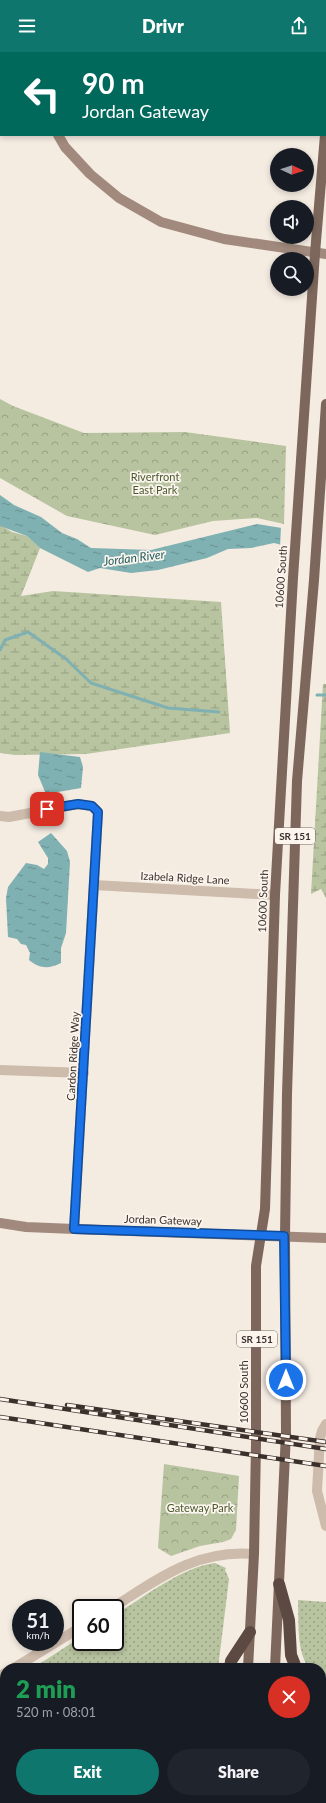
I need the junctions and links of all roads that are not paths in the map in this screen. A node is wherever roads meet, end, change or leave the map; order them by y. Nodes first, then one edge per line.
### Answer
1 (59, 136) edge
2 (325, 136) edge
3 (315, 253) junction
4 (326, 254) edge
5 (326, 404) edge
6 (0, 816) edge
7 (94, 885) junction
8 (275, 895) junction
9 (0, 1070) edge
10 (84, 1073) junction
11 (0, 1223) edge
12 (74, 1229) junction
13 (261, 1235) junction
14 (284, 1236) junction
15 (326, 1238) edge
16 (326, 1424) edge
17 (326, 1526) edge
18 (254, 1554) junction
19 (279, 1584) junction
20 (124, 1600) edge
21 (250, 1632) junction
22 (72, 1633) edge
23 (22, 1663) edge
24 (231, 1663) edge
25 (248, 1663) edge
26 (275, 1663) edge
27 (294, 1663) edge

1 - 3 main road
2 - 3 main road, 10600 South / SR 151
3 - 4 main road
3 - 8 main road, 10600 South / SR 151
5 - 14 main road, SR 151
6 - 7 street, Cardon Ridge Way
7 - 8 street, Izabela Ridge Lane
7 - 10 street, Cardon Ridge Way
8 - 13 main road, 10600 South / SR 151
9 - 10 street
10 - 12 street, Cardon Ridge Way
11 - 12 main road, Jordan Gateway
12 - 13 main road, Jordan Gateway
13 - 14 main road, Jordan Gateway
13 - 18 main road, 10600 South / SR 151
14 - 15 main road, Jordan Gateway
14 - 19 main road, SR 151
16 - 17 street
18 - 20 street
18 - 21 main road, 10600 South / SR 151
19 - 26 main road, SR 151
19 - 27 highway
21 - 24 highway
21 - 25 main road, 10600 South / SR 151
22 - 23 street

